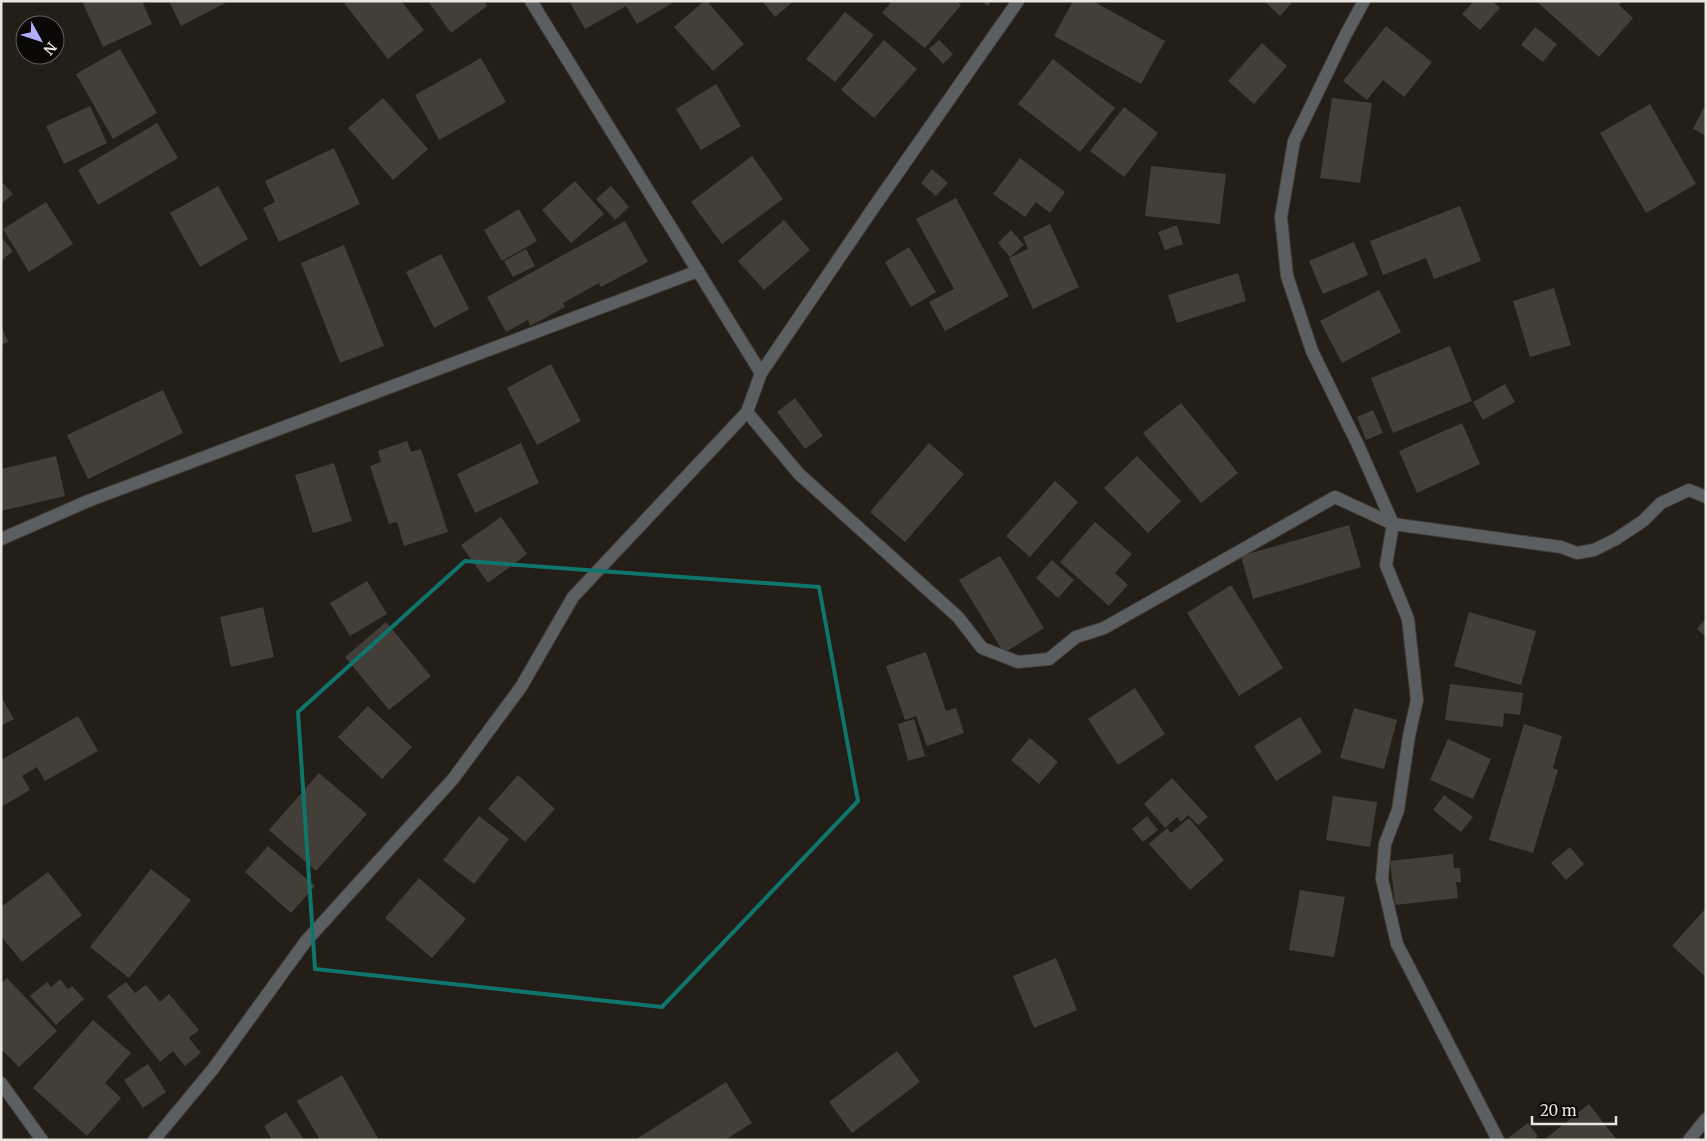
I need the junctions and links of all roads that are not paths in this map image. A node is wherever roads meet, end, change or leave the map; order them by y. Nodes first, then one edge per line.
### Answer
1 (531, 1) edge
2 (1018, 1) edge
3 (1364, 1) edge
4 (698, 271) junction
5 (762, 372) junction
6 (747, 412) junction
7 (1706, 497) edge
8 (1393, 524) junction
9 (1, 539) edge
10 (1, 1083) edge
11 (1706, 1119) edge
12 (42, 1140) edge
13 (154, 1140) edge
14 (1498, 1140) edge
15 (1689, 1140) edge

1 - 4 street
2 - 5 street
3 - 8 street
4 - 5 street
4 - 9 street
5 - 6 street
6 - 8 street
6 - 13 street
7 - 8 street
8 - 14 street
10 - 12 street
11 - 15 street

